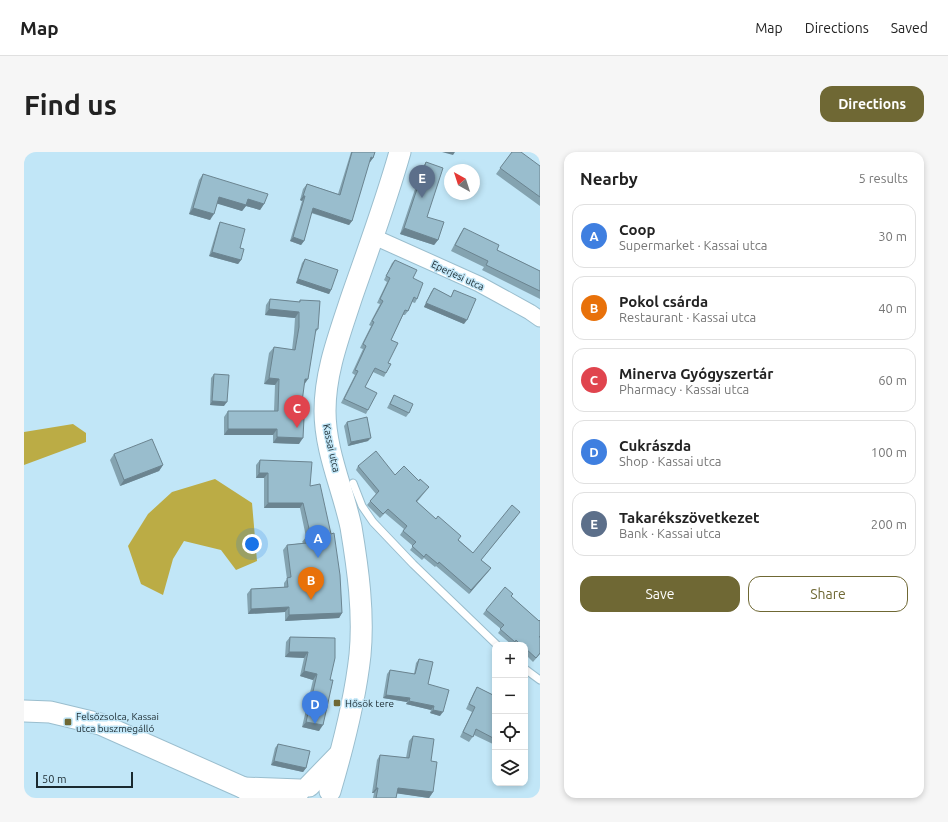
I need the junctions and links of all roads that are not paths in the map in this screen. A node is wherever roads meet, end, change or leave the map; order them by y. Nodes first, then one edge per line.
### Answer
1 (400, 152) edge
2 (372, 236) junction
3 (540, 320) edge
4 (353, 483) dead end
5 (494, 642) edge
6 (528, 671) edge
7 (540, 680) edge
8 (26, 711) edge
9 (342, 752) junction
10 (244, 788) junction
11 (301, 791) edge
12 (332, 794) edge
13 (262, 798) edge

1 - 2 main road, Kassai utca
2 - 3 street, Eperjesi utca
2 - 9 main road, Kassai utca
4 - 5 lane
6 - 7 lane
8 - 10 main road
9 - 11 main road
9 - 12 main road, Kassai utca
10 - 11 main road
10 - 13 main road
11 - 12 main road

